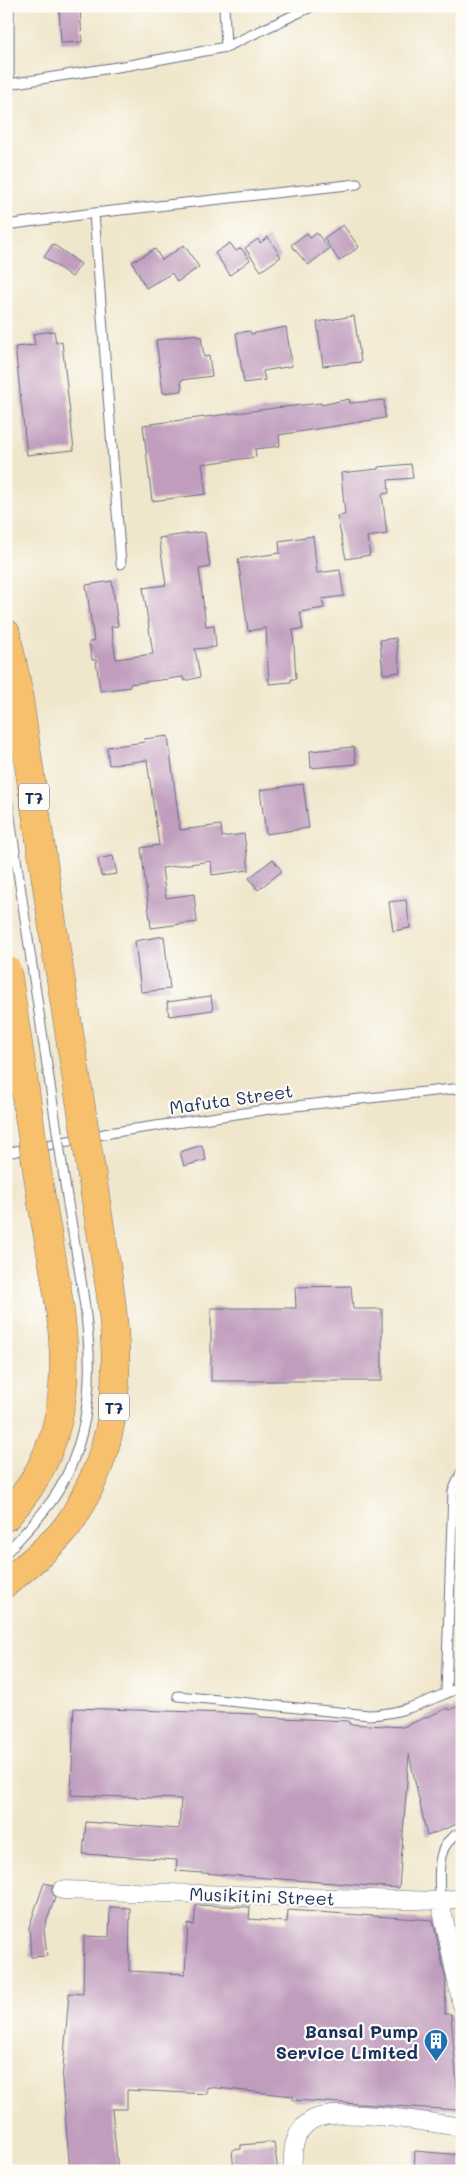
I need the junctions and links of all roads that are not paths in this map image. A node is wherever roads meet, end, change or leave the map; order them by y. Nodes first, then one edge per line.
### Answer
1 (10, 6) edge
2 (224, 6) edge
3 (313, 6) edge
4 (226, 48) junction
5 (10, 84) junction
6 (6, 107) edge
7 (357, 184) dead end
8 (94, 213) junction
9 (6, 225) edge
10 (121, 564) dead end
11 (6, 633) edge
12 (6, 791) edge
13 (15, 968) edge
14 (462, 1088) edge
15 (6, 1153) edge
16 (55, 1200) junction
17 (462, 1471) edge
18 (6, 1517) edge
19 (6, 1553) edge
20 (6, 1583) edge
21 (462, 1686) edge
22 (446, 1693) junction
23 (178, 1696) dead end
24 (462, 1832) edge
25 (62, 1890) dead end
26 (462, 1898) edge
27 (440, 1901) junction
28 (462, 2005) edge
29 (462, 2127) edge
30 (293, 2171) edge

1 - 5 lane
2 - 4 lane
3 - 4 lane
4 - 5 lane
5 - 6 lane
7 - 8 lane
8 - 9 lane
8 - 10 lane
11 - 20 highway, T7, bridge
12 - 13 lane
13 - 16 highway, bridge
14 - 15 lane, Mafuta Street
16 - 18 highway
16 - 19 lane
17 - 22 lane
21 - 22 lane
22 - 23 lane
24 - 27 lane
25 - 27 street, Musikitini Street
26 - 27 street, Musikitini Street
27 - 28 street
29 - 30 street

